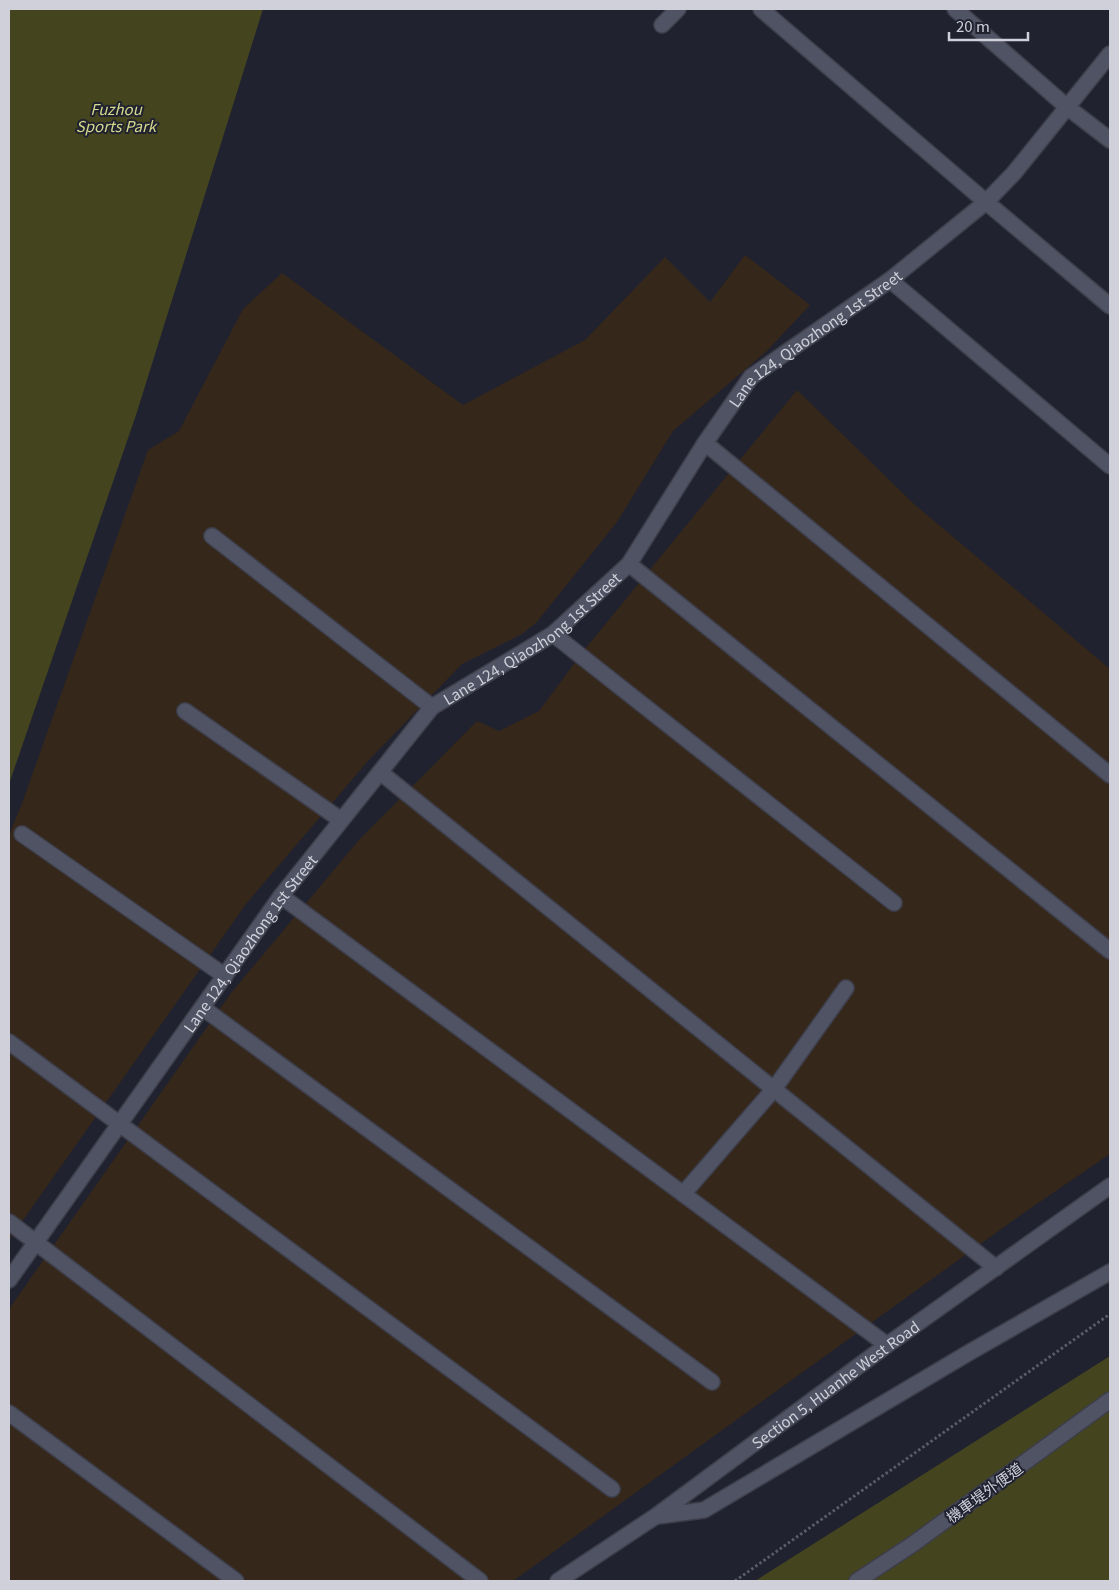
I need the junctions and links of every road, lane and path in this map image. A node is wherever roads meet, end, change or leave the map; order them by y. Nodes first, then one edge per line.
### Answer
1 (678, 9) edge
2 (761, 9) edge
3 (955, 9) edge
4 (662, 25) dead end
5 (1110, 54) edge
6 (1067, 107) junction
7 (1110, 140) edge
8 (986, 202) junction
9 (890, 280) junction
10 (1110, 306) edge
11 (705, 443) junction
12 (1110, 466) edge
13 (212, 536) dead end
14 (629, 564) junction
15 (554, 634) junction
16 (432, 707) junction
17 (185, 711) dead end
18 (380, 772) junction
19 (1110, 775) edge
20 (342, 820) junction
21 (22, 834) dead end
22 (281, 896) junction
23 (894, 902) dead end
24 (1110, 951) edge
25 (225, 976) junction
26 (846, 988) dead end
27 (203, 1008) junction
28 (9, 1042) edge
29 (774, 1089) junction
30 (120, 1125) junction
31 (1110, 1186) edge
32 (683, 1194) junction
33 (9, 1222) edge
34 (37, 1242) junction
35 (996, 1268) junction
36 (1110, 1272) edge
37 (9, 1280) edge
38 (1110, 1314) edge
39 (887, 1345) junction
40 (712, 1382) dead end
41 (1110, 1400) edge
42 (9, 1413) edge
43 (612, 1489) dead end
44 (656, 1516) junction
45 (236, 1581) edge
46 (480, 1581) edge
47 (558, 1581) edge
48 (735, 1581) edge
49 (858, 1581) edge

1 - 4 street
2 - 8 street
3 - 6 street
5 - 6 street, Lane 124, Qiaozhong 1st Street
6 - 7 street
6 - 8 street, Lane 124, Qiaozhong 1st Street
8 - 9 street, Lane 124, Qiaozhong 1st Street
8 - 10 street
9 - 11 street, Lane 124, Qiaozhong 1st Street
9 - 12 street
11 - 14 street, Lane 124, Qiaozhong 1st Street
11 - 19 street
13 - 16 street
14 - 15 street, Lane 124, Qiaozhong 1st Street
14 - 24 street
15 - 16 street, Lane 124, Qiaozhong 1st Street
15 - 23 street
16 - 18 street, Lane 124, Qiaozhong 1st Street
17 - 20 street
18 - 20 street, Lane 124, Qiaozhong 1st Street
18 - 29 street
20 - 22 street, Lane 124, Qiaozhong 1st Street
21 - 25 street
22 - 25 street, Lane 124, Qiaozhong 1st Street
22 - 32 street
25 - 27 street, Lane 124, Qiaozhong 1st Street
26 - 29 street
27 - 30 street, Lane 124, Qiaozhong 1st Street
27 - 40 street
28 - 30 street
29 - 32 street
29 - 35 street
30 - 34 street, Lane 124, Qiaozhong 1st Street
30 - 43 street
31 - 35 street, Section 5, Huanhe West Road
32 - 39 street
33 - 34 street
34 - 37 street, Lane 124, Qiaozhong 1st Street
34 - 46 street
35 - 39 street, Section 5, Huanhe West Road
36 - 44 street
38 - 48 path
39 - 44 street, Section 5, Huanhe West Road
41 - 49 street, 機車堤外便道
42 - 45 street
44 - 47 street, Section 5, Huanhe West Road

